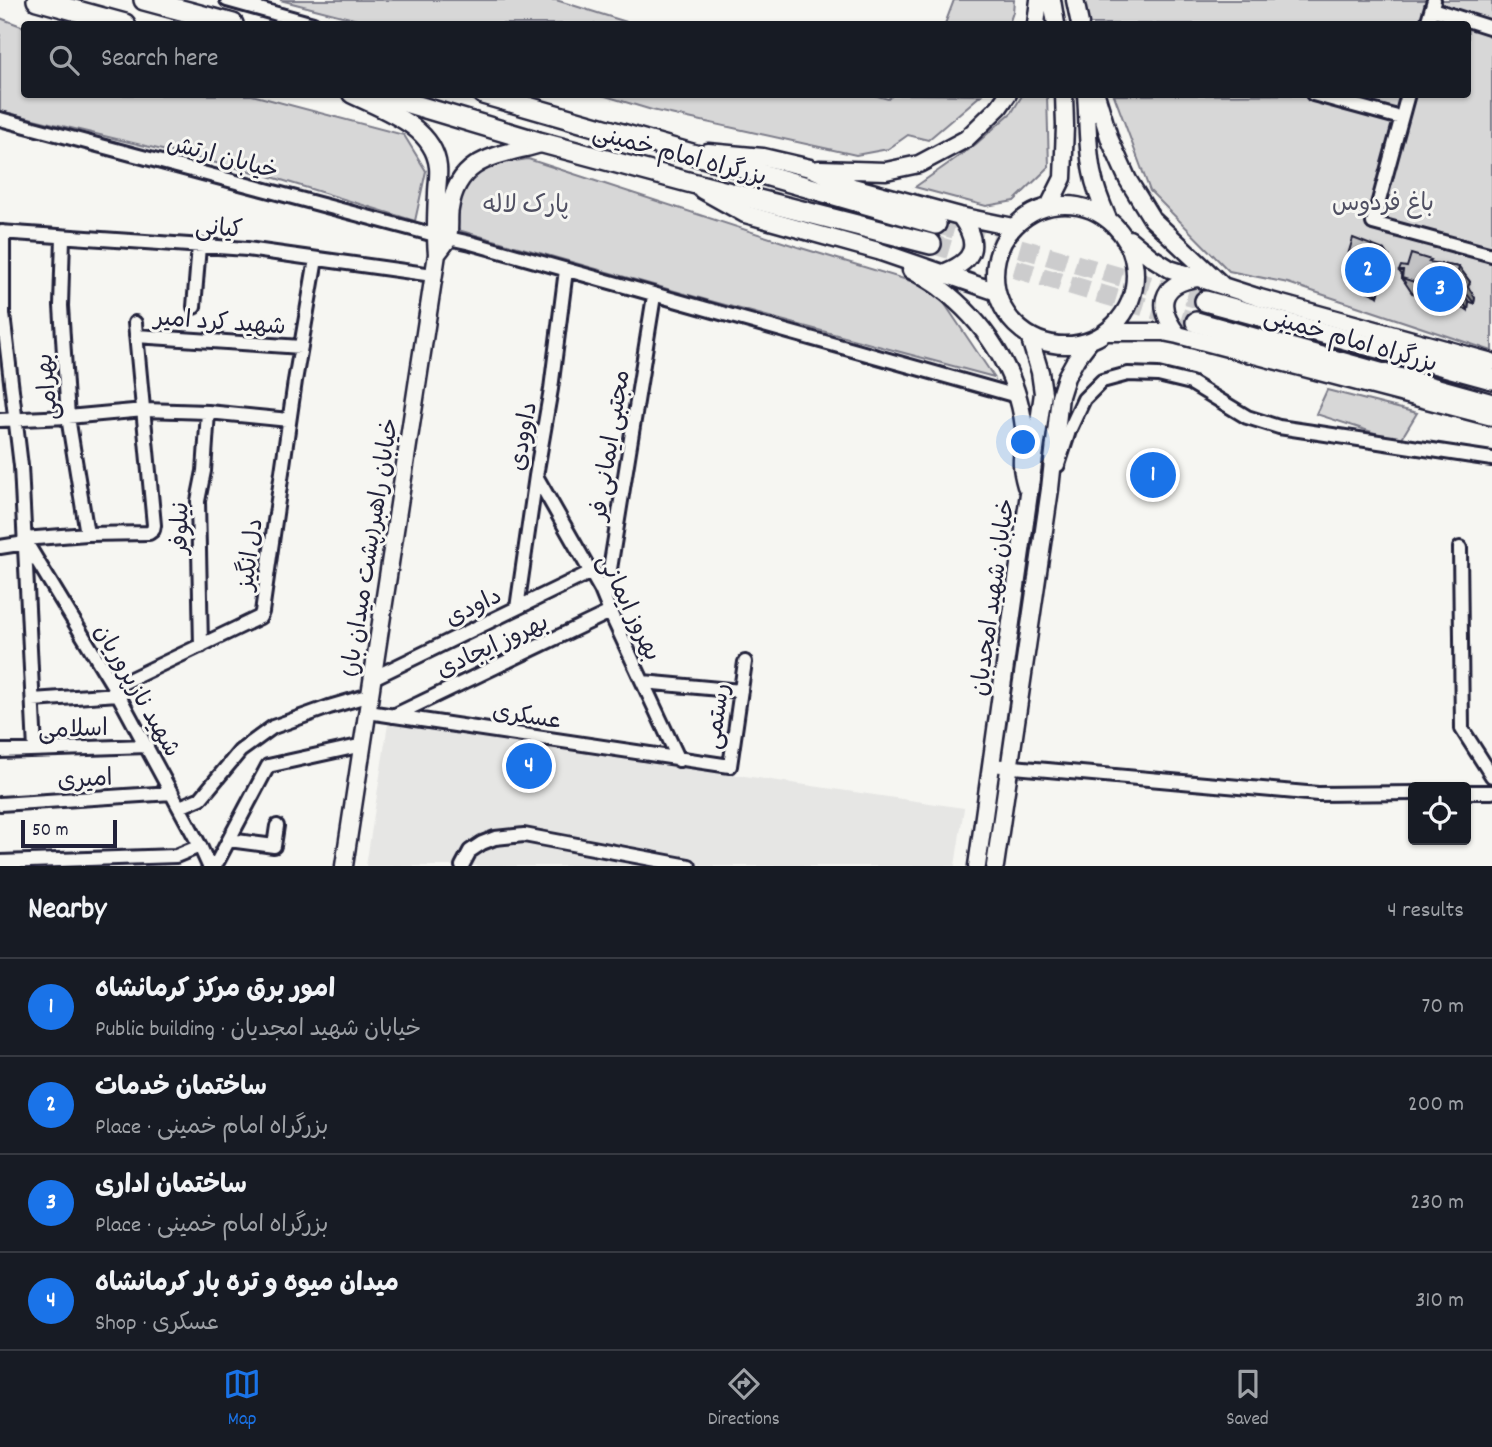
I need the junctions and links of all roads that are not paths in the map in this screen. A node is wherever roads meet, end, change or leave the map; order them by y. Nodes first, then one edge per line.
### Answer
1 (37, 0) edge
2 (144, 0) edge
3 (227, 0) edge
4 (1038, 0) edge
5 (1052, 0) edge
6 (1075, 0) edge
7 (1433, 5) edge
8 (114, 21) edge
9 (222, 21) edge
10 (302, 21) edge
11 (1036, 21) edge
12 (1056, 21) edge
13 (1079, 21) edge
14 (1492, 28) edge
15 (359, 98) edge
16 (392, 98) edge
17 (497, 98) edge
18 (1005, 98) edge
19 (1064, 98) edge
20 (1086, 98) edge
21 (1097, 98) edge
22 (1328, 98) edge
23 (1407, 98) edge
24 (1401, 118) junction
25 (0, 119) edge
26 (544, 143) junction
27 (680, 150) junction
28 (1090, 159) junction
29 (1064, 161) junction
30 (810, 168) junction
31 (688, 182) junction
32 (1048, 206) junction
33 (960, 216) junction
34 (1108, 219) junction
35 (1013, 227) junction
36 (2, 232) edge
37 (1122, 233) junction
38 (62, 237) junction
39 (442, 237) junction
40 (199, 246) junction
41 (878, 251) junction
42 (1492, 255) edge
43 (316, 259) junction
44 (566, 270) junction
45 (943, 273) junction
46 (433, 275) junction
47 (1197, 278) junction
48 (1225, 288) junction
49 (997, 292) junction
50 (654, 296) junction
51 (1205, 301) tunnel mouth
52 (194, 307) dead end
53 (1196, 321) tunnel mouth
54 (1107, 332) junction
55 (1178, 335) junction
56 (1029, 336) junction
57 (1089, 342) junction
58 (301, 347) junction
59 (1492, 362) edge
60 (1492, 379) edge
61 (1017, 396) junction
62 (1492, 404) edge
63 (144, 410) junction
64 (208, 412) junction
65 (68, 416) junction
66 (1492, 418) edge
67 (16, 419) junction
68 (0, 420) edge
69 (289, 420) junction
70 (1492, 459) edge
71 (536, 476) junction
72 (1050, 489) junction
73 (1028, 501) junction
74 (87, 534) junction
75 (24, 541) junction
76 (0, 547) edge
77 (1460, 548) dead end
78 (591, 572) junction
79 (607, 606) junction
80 (517, 608) junction
81 (201, 646) junction
82 (745, 662) dead end
83 (373, 678) junction
84 (643, 682) junction
85 (116, 691) junction
86 (741, 691) junction
87 (33, 700) junction
88 (369, 703) junction
89 (393, 716) junction
90 (363, 745) junction
91 (147, 746) junction
92 (35, 750) junction
93 (0, 751) edge
94 (679, 760) junction
95 (990, 765) junction
96 (1009, 767) junction
97 (1492, 776) edge
98 (1471, 792) edge
99 (1492, 792) edge
100 (172, 793) junction
101 (1408, 793) edge
102 (0, 804) edge
103 (180, 807) junction
104 (277, 826) dead end
105 (229, 840) junction
106 (200, 846) junction
107 (173, 861) edge
108 (0, 862) edge
109 (55, 863) edge
110 (209, 866) edge
111 (215, 866) edge
112 (344, 866) edge
113 (462, 866) edge
114 (689, 866) edge
115 (977, 866) edge
116 (995, 866) edge

1 - 8 highway
2 - 9 highway
3 - 10 street
4 - 11 main road
5 - 12 main road
6 - 13 main road
7 - 14 street
15 - 39 main road
16 - 26 highway, بزرگراه امام خمینی
17 - 27 highway, بزرگراه امام خمینی
18 - 30 main road
19 - 29 main road
20 - 28 main road
21 - 48 main road
22 - 24 street
23 - 24 street
24 - 42 street
25 - 39 street, خیابان ارتش
26 - 31 highway, بزرگراه امام خمینی
26 - 39 main road
27 - 30 main road
27 - 31 highway, بزرگراه امام خمینی
28 - 29 main road
28 - 34 main road
29 - 32 main road
30 - 33 main road
31 - 41 main road
32 - 34 main road
32 - 35 main road
33 - 35 main road
33 - 45 main road
34 - 37 main road
35 - 49 main road
36 - 38 street, کیانی
36 - 67 street
37 - 47 main road
37 - 54 main road
38 - 40 street, کیانی
38 - 65 street, بهرامی
39 - 44 street, خیابان ارتش
39 - 46 main road, خیابان راهبر(پشت میدان بار)
40 - 43 street, کیانی
40 - 52 street
41 - 45 main road
41 - 61 main road
43 - 46 street, کیانی
43 - 58 street, دل انگیز
44 - 50 street, خیابان ارتش
44 - 71 street, داوودی
45 - 49 main road
46 - 83 main road, خیابان راهبر(پشت میدان بار)
47 - 48 main road
47 - 55 main road
48 - 59 main road
49 - 56 main road
50 - 61 street, خیابان ارتش
50 - 79 street, مجتبی ایمانی فر
51 - 60 highway, بزرگراه امام خمینی
53 - 62 highway, بزرگراه امام خمینی
54 - 55 main road
54 - 57 main road
55 - 66 main road
56 - 57 main road
56 - 73 main road, خیابان شهید امجدیان
57 - 72 main road, خیابان شهید امجدیان
58 - 63 street, شهید کرد امیر
58 - 69 street, دل انگیز
61 - 73 main road
63 - 64 street
63 - 65 street
63 - 74 street
64 - 69 street
64 - 81 street, نیلوفر
65 - 67 street
65 - 74 street, بهرامی
67 - 68 street
67 - 75 street
69 - 81 street, دل انگیز
70 - 72 street
71 - 78 street, بهروز ایمانی
71 - 80 street, داوودی
72 - 96 main road, خیابان شهید امجدیان
73 - 95 main road, خیابان شهید امجدیان
74 - 75 street
75 - 76 street
75 - 85 street, شهید نازپروریان
75 - 87 street
77 - 97 street
78 - 79 street, بهروز ایمانی
78 - 80 street, داودی
79 - 84 street, بهروز ایمانی
79 - 89 street, بهروز ایجادی
80 - 83 street, داودی
81 - 85 street, دل انگیز
82 - 86 street, رستمی
83 - 88 main road, خیابان راهبر(پشت میدان بار)
84 - 86 street
84 - 94 street, بهروز ایمانی
85 - 87 street, اسلامی
85 - 91 street, شهید نازپروریان
86 - 94 street, رستمی
87 - 92 street
88 - 89 street, عسکری
88 - 90 main road, خیابان راهبر(پشت میدان بار)
88 - 103 street
89 - 94 street, عسکری
90 - 105 street
90 - 112 main road, خیابان راهبر(پشت میدان بار)
91 - 92 street, اسلامی
91 - 100 street, شهید نازپروریان
92 - 93 street, اسلامی
95 - 96 street
95 - 115 main road, خیابان شهید امجدیان
96 - 101 street
96 - 116 main road, خیابان شهید امجدیان
98 - 99 street
100 - 102 street, امیری
100 - 103 street, شهید نازپروریان
103 - 106 street, شهید نازپروریان
104 - 105 street
105 - 111 street
106 - 107 street
106 - 110 street, شهید نازپروریان
107 - 109 street
108 - 109 street
113 - 114 street

